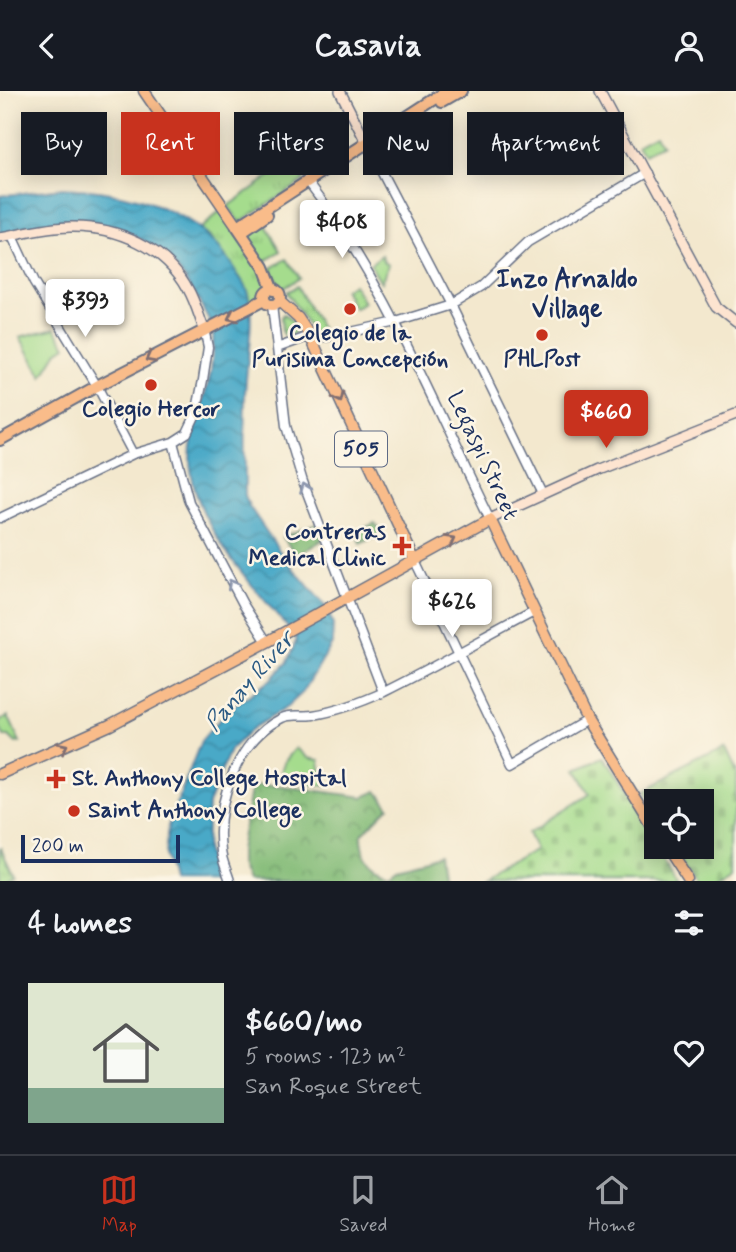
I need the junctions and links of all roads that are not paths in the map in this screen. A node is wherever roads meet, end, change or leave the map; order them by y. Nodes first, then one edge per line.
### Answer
1 (144, 91) edge
2 (341, 91) edge
3 (447, 91) edge
4 (461, 91) edge
5 (600, 91) edge
6 (417, 112) edge
7 (425, 112) edge
8 (363, 136) edge
9 (363, 149) edge
10 (645, 173) junction
11 (383, 175) edge
12 (309, 182) junction
13 (239, 230) junction
14 (12, 236) junction
15 (0, 238) edge
16 (272, 302) junction
17 (451, 305) junction
18 (396, 321) junction
19 (736, 323) edge
20 (207, 328) junction
21 (310, 336) junction
22 (277, 348) junction
23 (97, 386) junction
24 (736, 415) edge
25 (0, 440) edge
26 (173, 442) junction
27 (133, 454) junction
28 (543, 494) junction
29 (0, 518) edge
30 (490, 519) junction
31 (415, 561) junction
32 (348, 597) junction
33 (534, 611) junction
34 (267, 642) junction
35 (458, 652) junction
36 (383, 692) junction
37 (587, 720) junction
38 (0, 774) edge
39 (644, 813) edge
40 (674, 859) edge
41 (230, 881) edge
42 (688, 881) edge

1 - 13 main road
2 - 8 main road
3 - 6 highway
4 - 7 highway
5 - 10 main road
9 - 12 highway
10 - 17 street
10 - 19 main road
11 - 17 street
12 - 13 highway
12 - 18 street, Legaspi Street
13 - 16 highway
14 - 15 main road
14 - 20 main road
14 - 23 street
16 -> 20 highway
16 - 21 main road, 505
16 - 22 street
17 - 18 street
17 - 28 street
18 - 21 street
18 - 30 street, Legaspi Street
20 -> 23 highway
20 - 26 street
21 - 22 street
21 -> 31 main road, 505
32 -> 22 street
23 - 25 highway
23 - 27 street
24 - 28 main road
26 - 27 street
34 -> 26 street
27 - 29 street
28 - 30 main road
31 -> 30 main road
30 - 33 main road, Legaspi Street
31 - 32 main road
31 - 35 street
32 - 34 main road
32 - 36 street
33 - 35 street
33 - 37 main road, Legaspi Street
38 -> 34 main road
35 - 36 street
35 - 37 street
36 - 41 street
37 - 39 main road, Legaspi Street
40 - 42 main road

